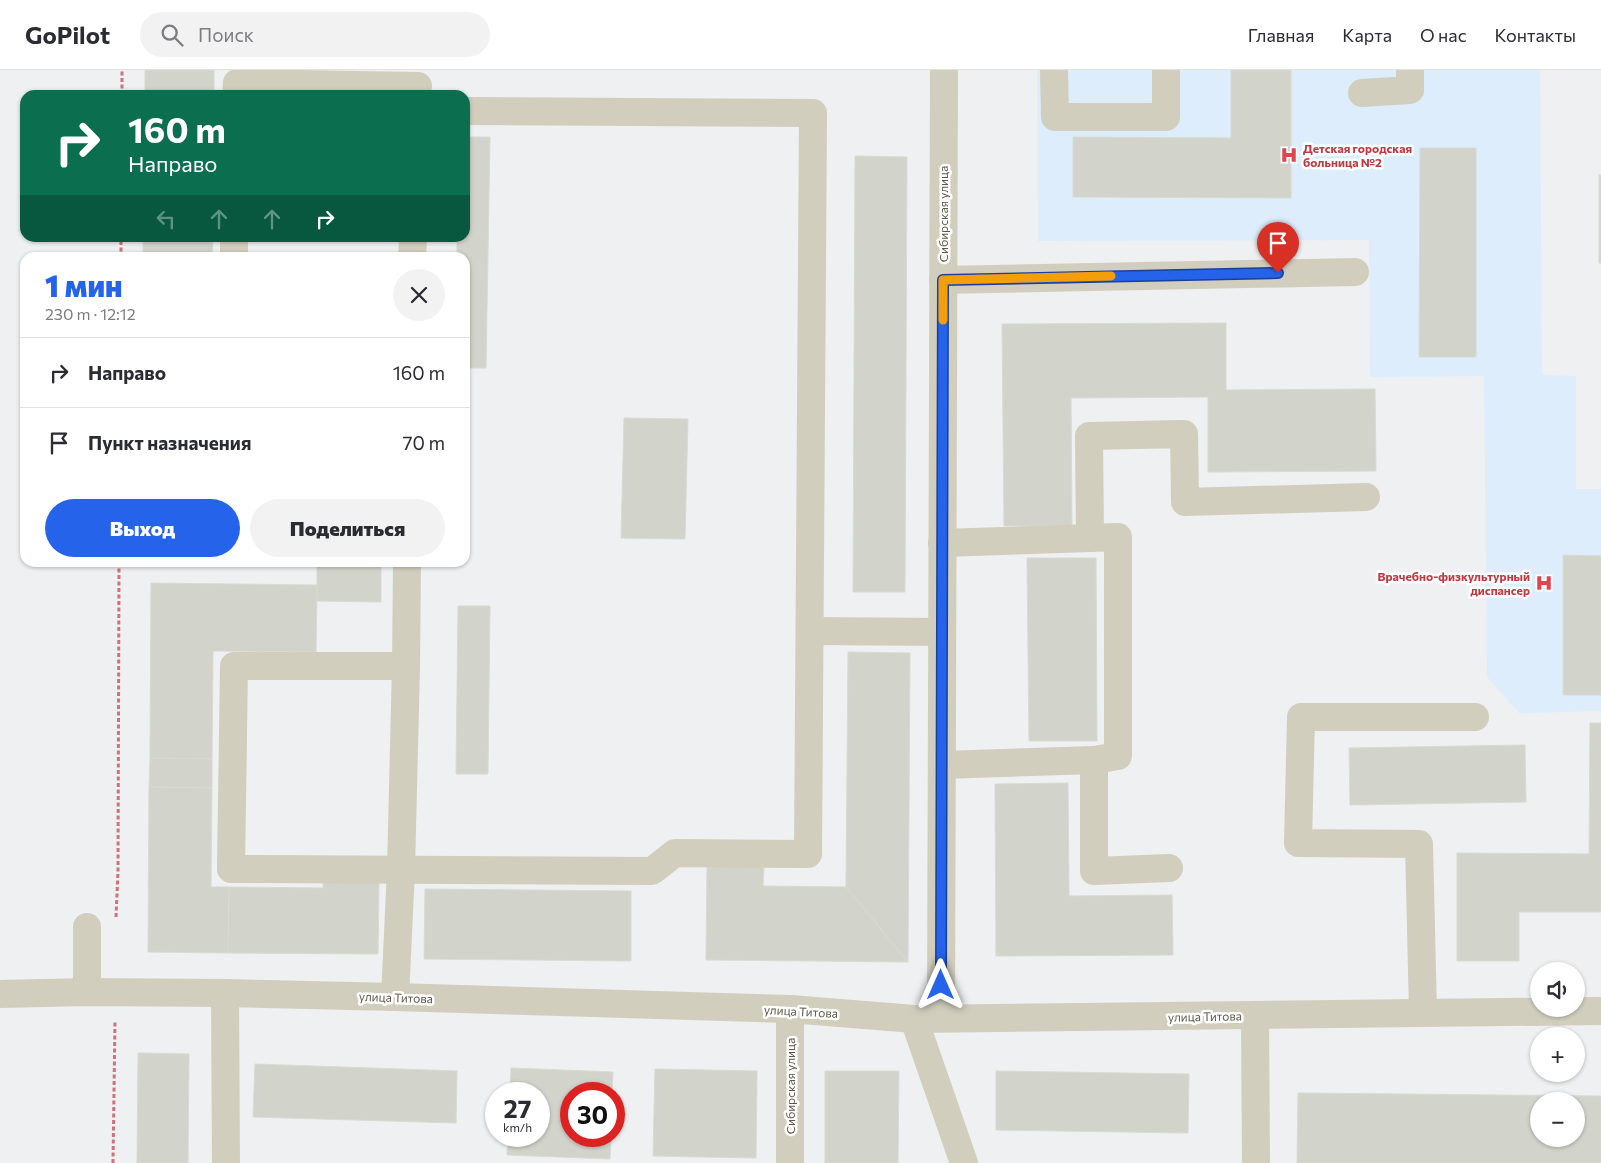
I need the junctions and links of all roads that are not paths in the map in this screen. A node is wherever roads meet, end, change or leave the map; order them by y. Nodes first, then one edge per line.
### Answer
1 (944, 70) edge
2 (1054, 70) edge
3 (1166, 70) edge
4 (1410, 70) edge
5 (418, 83) edge
6 (236, 90) edge
7 (1362, 93) dead end
8 (470, 111) edge
9 (1355, 272) dead end
10 (943, 280) junction
11 (1366, 497) dead end
12 (1090, 538) junction
13 (942, 543) junction
14 (407, 567) edge
15 (810, 631) junction
16 (942, 632) junction
17 (406, 666) junction
18 (1475, 717) dead end
19 (1094, 760) junction
20 (942, 765) junction
21 (1169, 868) dead end
22 (401, 870) junction
23 (88, 927) dead end
24 (87, 992) junction
25 (225, 993) junction
26 (0, 994) edge
27 (395, 997) junction
28 (790, 1009) junction
29 (1601, 1011) edge
30 (1423, 1013) junction
31 (1255, 1015) junction
32 (941, 1018) junction
33 (914, 1019) junction
34 (226, 1163) edge
35 (790, 1163) edge
36 (964, 1163) edge
37 (1256, 1163) edge

1 - 10 street, Сибирская улица
2 - 3 street
4 - 7 street
5 - 6 street
8 - 15 street
9 - 10 street
10 - 13 street, Сибирская улица
11 - 12 street
12 - 13 street
12 - 19 street
13 - 16 street, Сибирская улица
14 - 17 street
15 - 16 street
15 - 22 street
16 - 20 street, Сибирская улица
17 - 22 street
17 - 22 street
18 - 30 street
19 - 20 street
19 - 21 street
20 - 32 street, Сибирская улица
22 - 27 street
23 - 24 street
24 - 25 street, улица Титова
24 - 26 street, улица Титова
25 - 27 street, улица Титова
25 - 34 street
27 - 28 street, улица Титова
28 - 33 street, улица Титова
28 - 35 street, Сибирская улица
29 - 30 street, улица Титова
30 - 31 street, улица Титова
31 - 32 street, улица Титова
31 - 37 street
32 - 33 street, улица Титова
33 - 36 street

